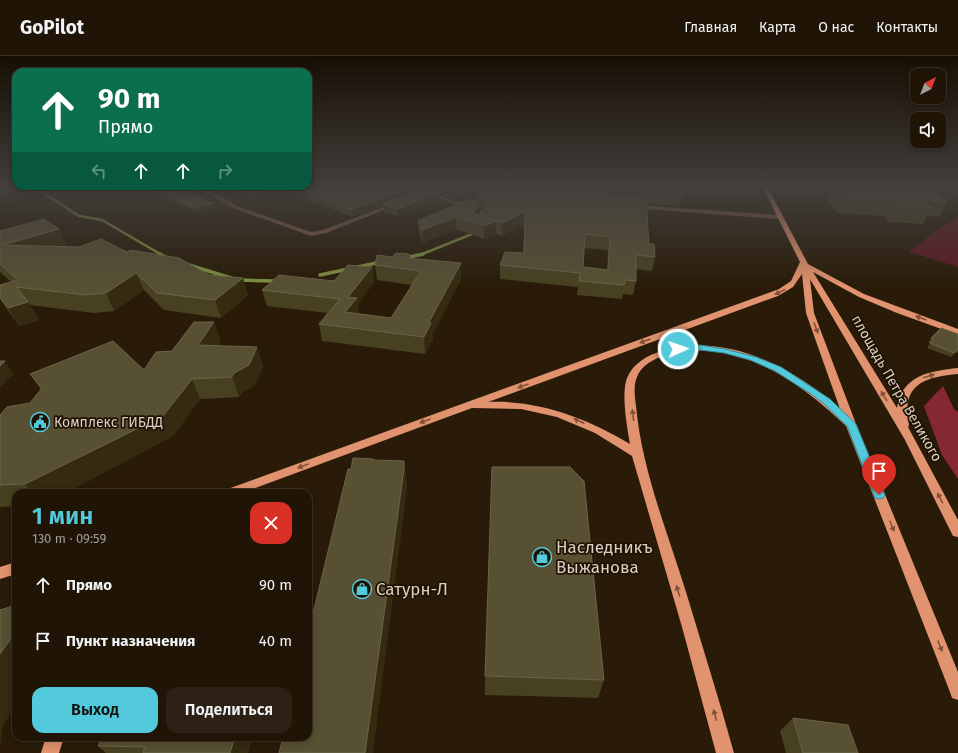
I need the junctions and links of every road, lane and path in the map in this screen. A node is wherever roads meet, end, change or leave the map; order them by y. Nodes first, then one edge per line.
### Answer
1 (273, 221) edge
2 (354, 221) edge
3 (481, 221) edge
4 (780, 221) edge
5 (478, 226) edge
6 (804, 262) junction
7 (958, 332) edge
8 (958, 371) edge
9 (461, 408) junction
10 (851, 424) junction
11 (904, 429) junction
12 (637, 454) junction
13 (242, 489) edge
14 (958, 532) edge
15 (12, 569) edge
16 (0, 573) edge
17 (958, 692) edge
18 (54, 741) edge
19 (50, 753) edge
20 (725, 753) edge

1 - 2 street
3 - 5 street
4 - 6 main road, площадь Петра Великого
7 -> 6 main road
6 -> 9 main road
6 -> 10 main road, площадь Петра Великого
11 -> 6 main road, площадь Петра Великого
11 -> 8 main road
12 -> 9 main road
9 -> 13 main road
12 -> 10 main road
10 -> 17 main road, площадь Петра Великого
14 -> 11 main road, площадь Петра Великого
20 -> 12 main road
15 - 16 main road
18 - 19 main road

